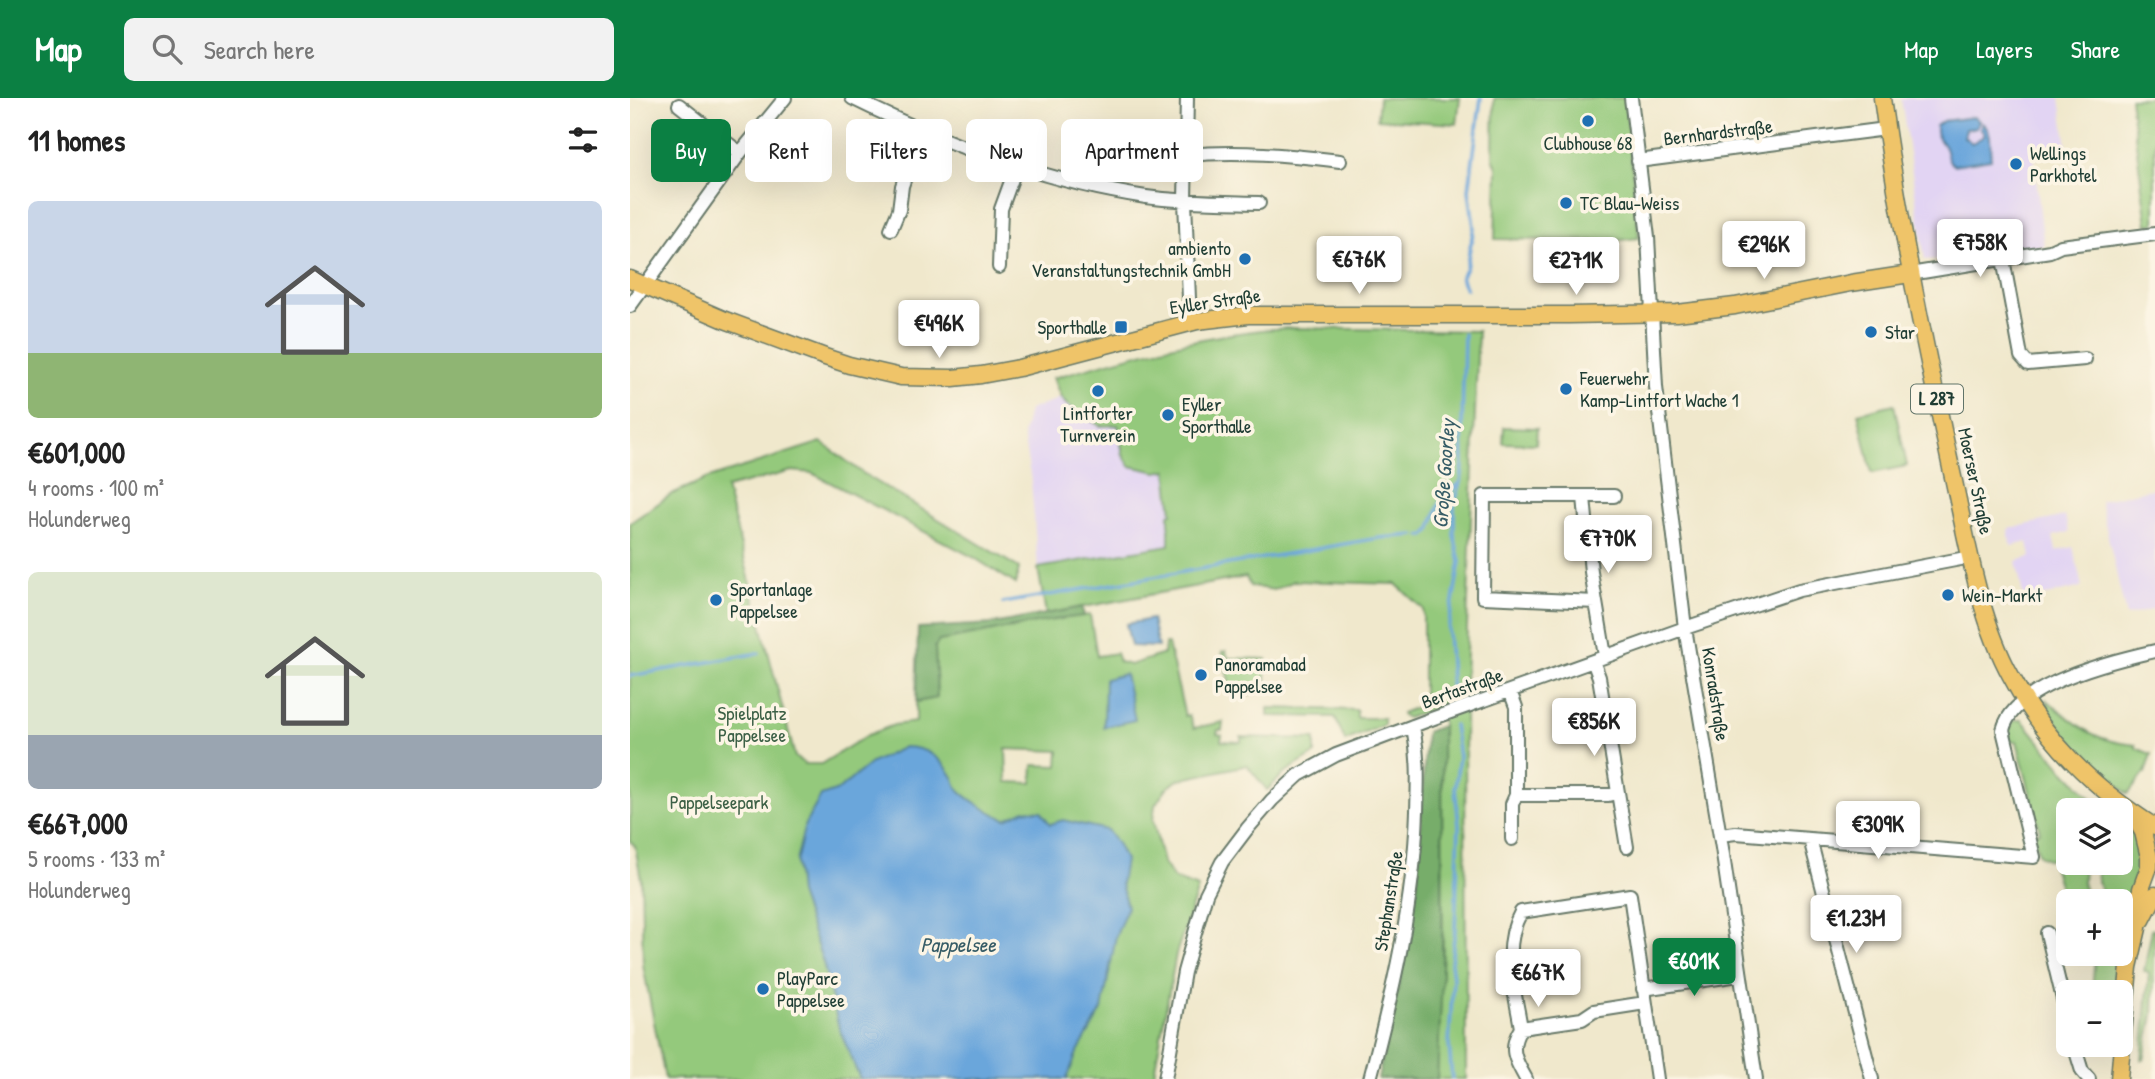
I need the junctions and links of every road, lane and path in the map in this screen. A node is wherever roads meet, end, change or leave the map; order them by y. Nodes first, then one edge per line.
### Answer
1 (785, 98) edge
2 (852, 98) edge
3 (1187, 98) edge
4 (1631, 98) edge
5 (1882, 98) edge
6 (679, 105) dead end
7 (896, 119) edge
8 (1187, 119) edge
9 (1886, 129) junction
10 (740, 153) junction
11 (1203, 154) edge
12 (1340, 161) dead end
13 (1638, 161) junction
14 (1047, 173) edge
15 (903, 182) edge
16 (1011, 182) edge
17 (1186, 182) edge
18 (1185, 201) junction
19 (1259, 203) dead end
20 (891, 229) dead end
21 (2155, 234) edge
22 (2003, 258) junction
23 (999, 267) dead end
24 (1910, 274) junction
25 (630, 279) edge
26 (645, 287) junction
27 (630, 306) edge
28 (1651, 314) junction
29 (1190, 323) junction
30 (2085, 359) dead end
31 (1614, 496) dead end
32 (1584, 497) junction
33 (1971, 557) junction
34 (1596, 602) junction
35 (1685, 628) junction
36 (2155, 651) edge
37 (1599, 659) junction
38 (1510, 691) junction
39 (2025, 700) junction
40 (1413, 726) junction
41 (1616, 793) junction
42 (1516, 795) junction
43 (2113, 798) edge
44 (2133, 814) joint
45 (2155, 827) edge
46 (1720, 835) junction
47 (1512, 839) dead end
48 (1810, 839) junction
49 (1627, 847) dead end
50 (2152, 863) edge
51 (2155, 895) edge
52 (2138, 928) junction
53 (2047, 933) dead end
54 (1740, 975) junction
55 (2058, 980) edge
56 (1643, 989) junction
57 (1645, 1003) junction
58 (1521, 1028) junction
59 (2077, 1057) edge
60 (1165, 1079) edge
61 (1370, 1079) edge
62 (1526, 1079) edge
63 (1657, 1079) edge
64 (1756, 1079) edge
65 (1872, 1079) edge
66 (2089, 1079) edge
67 (2119, 1079) edge

1 - 10 street
2 - 7 street
3 - 8 street
4 - 13 street, Konradstraße
5 - 9 main road, Moerser Straße / L 287
6 - 10 street
9 - 13 street, Bernhardstraße
9 - 24 main road, Moerser Straße / L 287
10 - 26 street
11 - 12 street
13 - 28 street, Konradstraße
14 - 18 street
15 - 20 street
16 - 23 street
17 - 18 street
18 - 19 street
18 - 29 street
21 - 22 street
22 - 24 street
22 - 30 street
24 - 28 main road, Eyller Straße
24 - 33 main road, Moerser Straße / L 287
25 - 26 main road, Eyller Straße
26 - 27 street
26 - 29 main road, Eyller Straße
28 - 29 main road, Eyller Straße
28 - 35 street, Konradstraße
31 - 32 street
32 - 34 street
32 - 34 street
33 - 35 street, Bertastraße
33 - 39 main road, Moerser Straße / L 287
34 - 37 street
35 - 37 street, Bertastraße
35 - 46 street, Konradstraße
36 - 39 street
37 - 38 street, Bertastraße
37 - 41 street
38 - 40 street, Bertastraße
38 - 42 street
39 - 43 main road, Moerser Straße / L 287
39 - 48 street
40 - 60 street, Bertastraße
40 - 61 street, Stephanstraße
41 - 42 street
41 - 49 street
42 - 47 street
44 - 45 main road, Moerser Straße / L 287
44 - 50 main road, Moerser Straße
46 - 48 street
46 - 54 street, Konradstraße
48 - 65 street
50 - 52 main road, Moerser Straße
51 - 52 main road, Moerser Straße
52 - 67 main road, Moerser Straße
53 - 55 street
54 - 56 street
54 - 64 street, Konradstraße
56 - 57 street
56 - 58 street
57 - 58 street
57 - 63 street
58 - 62 street
59 - 66 street

